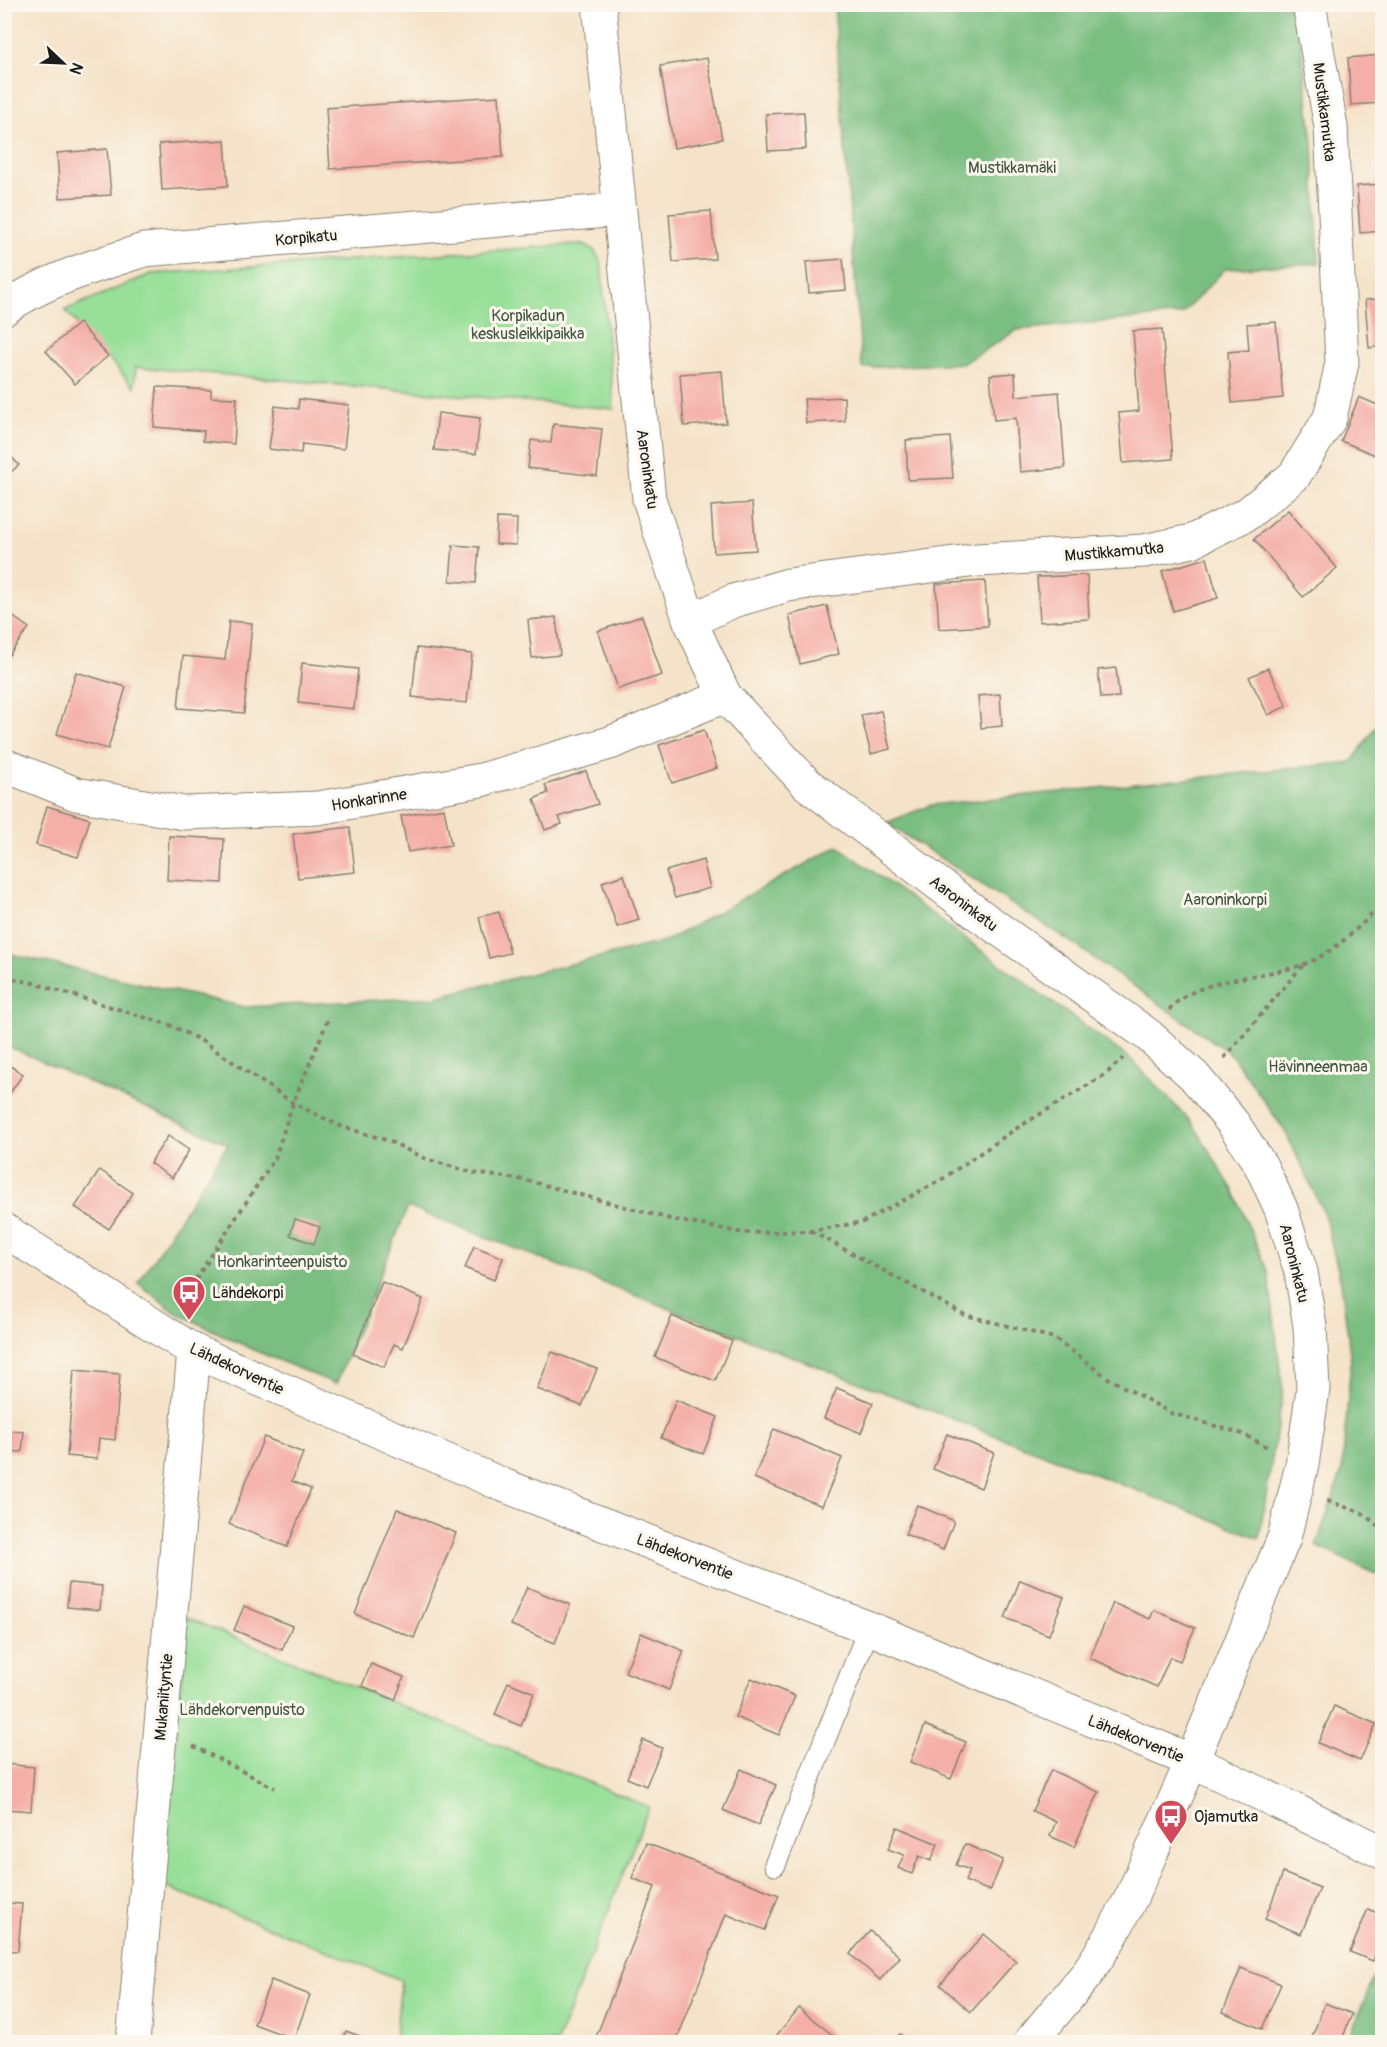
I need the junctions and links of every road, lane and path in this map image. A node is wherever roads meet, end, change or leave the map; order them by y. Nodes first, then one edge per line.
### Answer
1 (599, 4) edge
2 (1309, 4) edge
3 (619, 210) junction
4 (4, 309) edge
5 (690, 621) junction
6 (725, 696) junction
7 (4, 765) edge
8 (1383, 905) edge
9 (1303, 964) junction
10 (4, 978) edge
11 (328, 1020) dead end
12 (1149, 1035) junction
13 (1220, 1063) dead end
14 (293, 1103) junction
15 (4, 1230) edge
16 (810, 1231) junction
17 (181, 1302) dead end
18 (194, 1351) junction
19 (1302, 1465) junction
20 (1321, 1499) dead end
21 (1383, 1529) edge
22 (869, 1628) junction
23 (160, 1730) junction
24 (1192, 1761) junction
25 (275, 1788) dead end
26 (1383, 1852) edge
27 (776, 1865) dead end
28 (133, 2043) edge
29 (1030, 2043) edge

1 - 3 street, Aaroninkatu
2 - 5 street, Mustikkamutka
3 - 4 street, Korpikatu
3 - 5 street, Aaroninkatu
5 - 6 street, Aaroninkatu
6 - 7 street, Honkarinne
6 - 12 street, Aaroninkatu
8 - 9 path
9 - 12 path
9 - 13 path
10 - 14 path
11 - 14 path
12 - 16 path
12 - 19 street, Aaroninkatu
14 - 16 path
14 - 17 path
15 - 18 street, Lähdekorventie
16 - 19 path
18 - 22 street, Lähdekorventie
18 - 23 street, Mukaniityntie
19 - 24 street, Aaroninkatu
20 - 21 path
22 - 24 street, Lähdekorventie
22 - 27 lane
23 - 25 path
23 - 28 street, Mukaniityntie
24 - 26 street, Lähdekorventie
24 - 29 street

